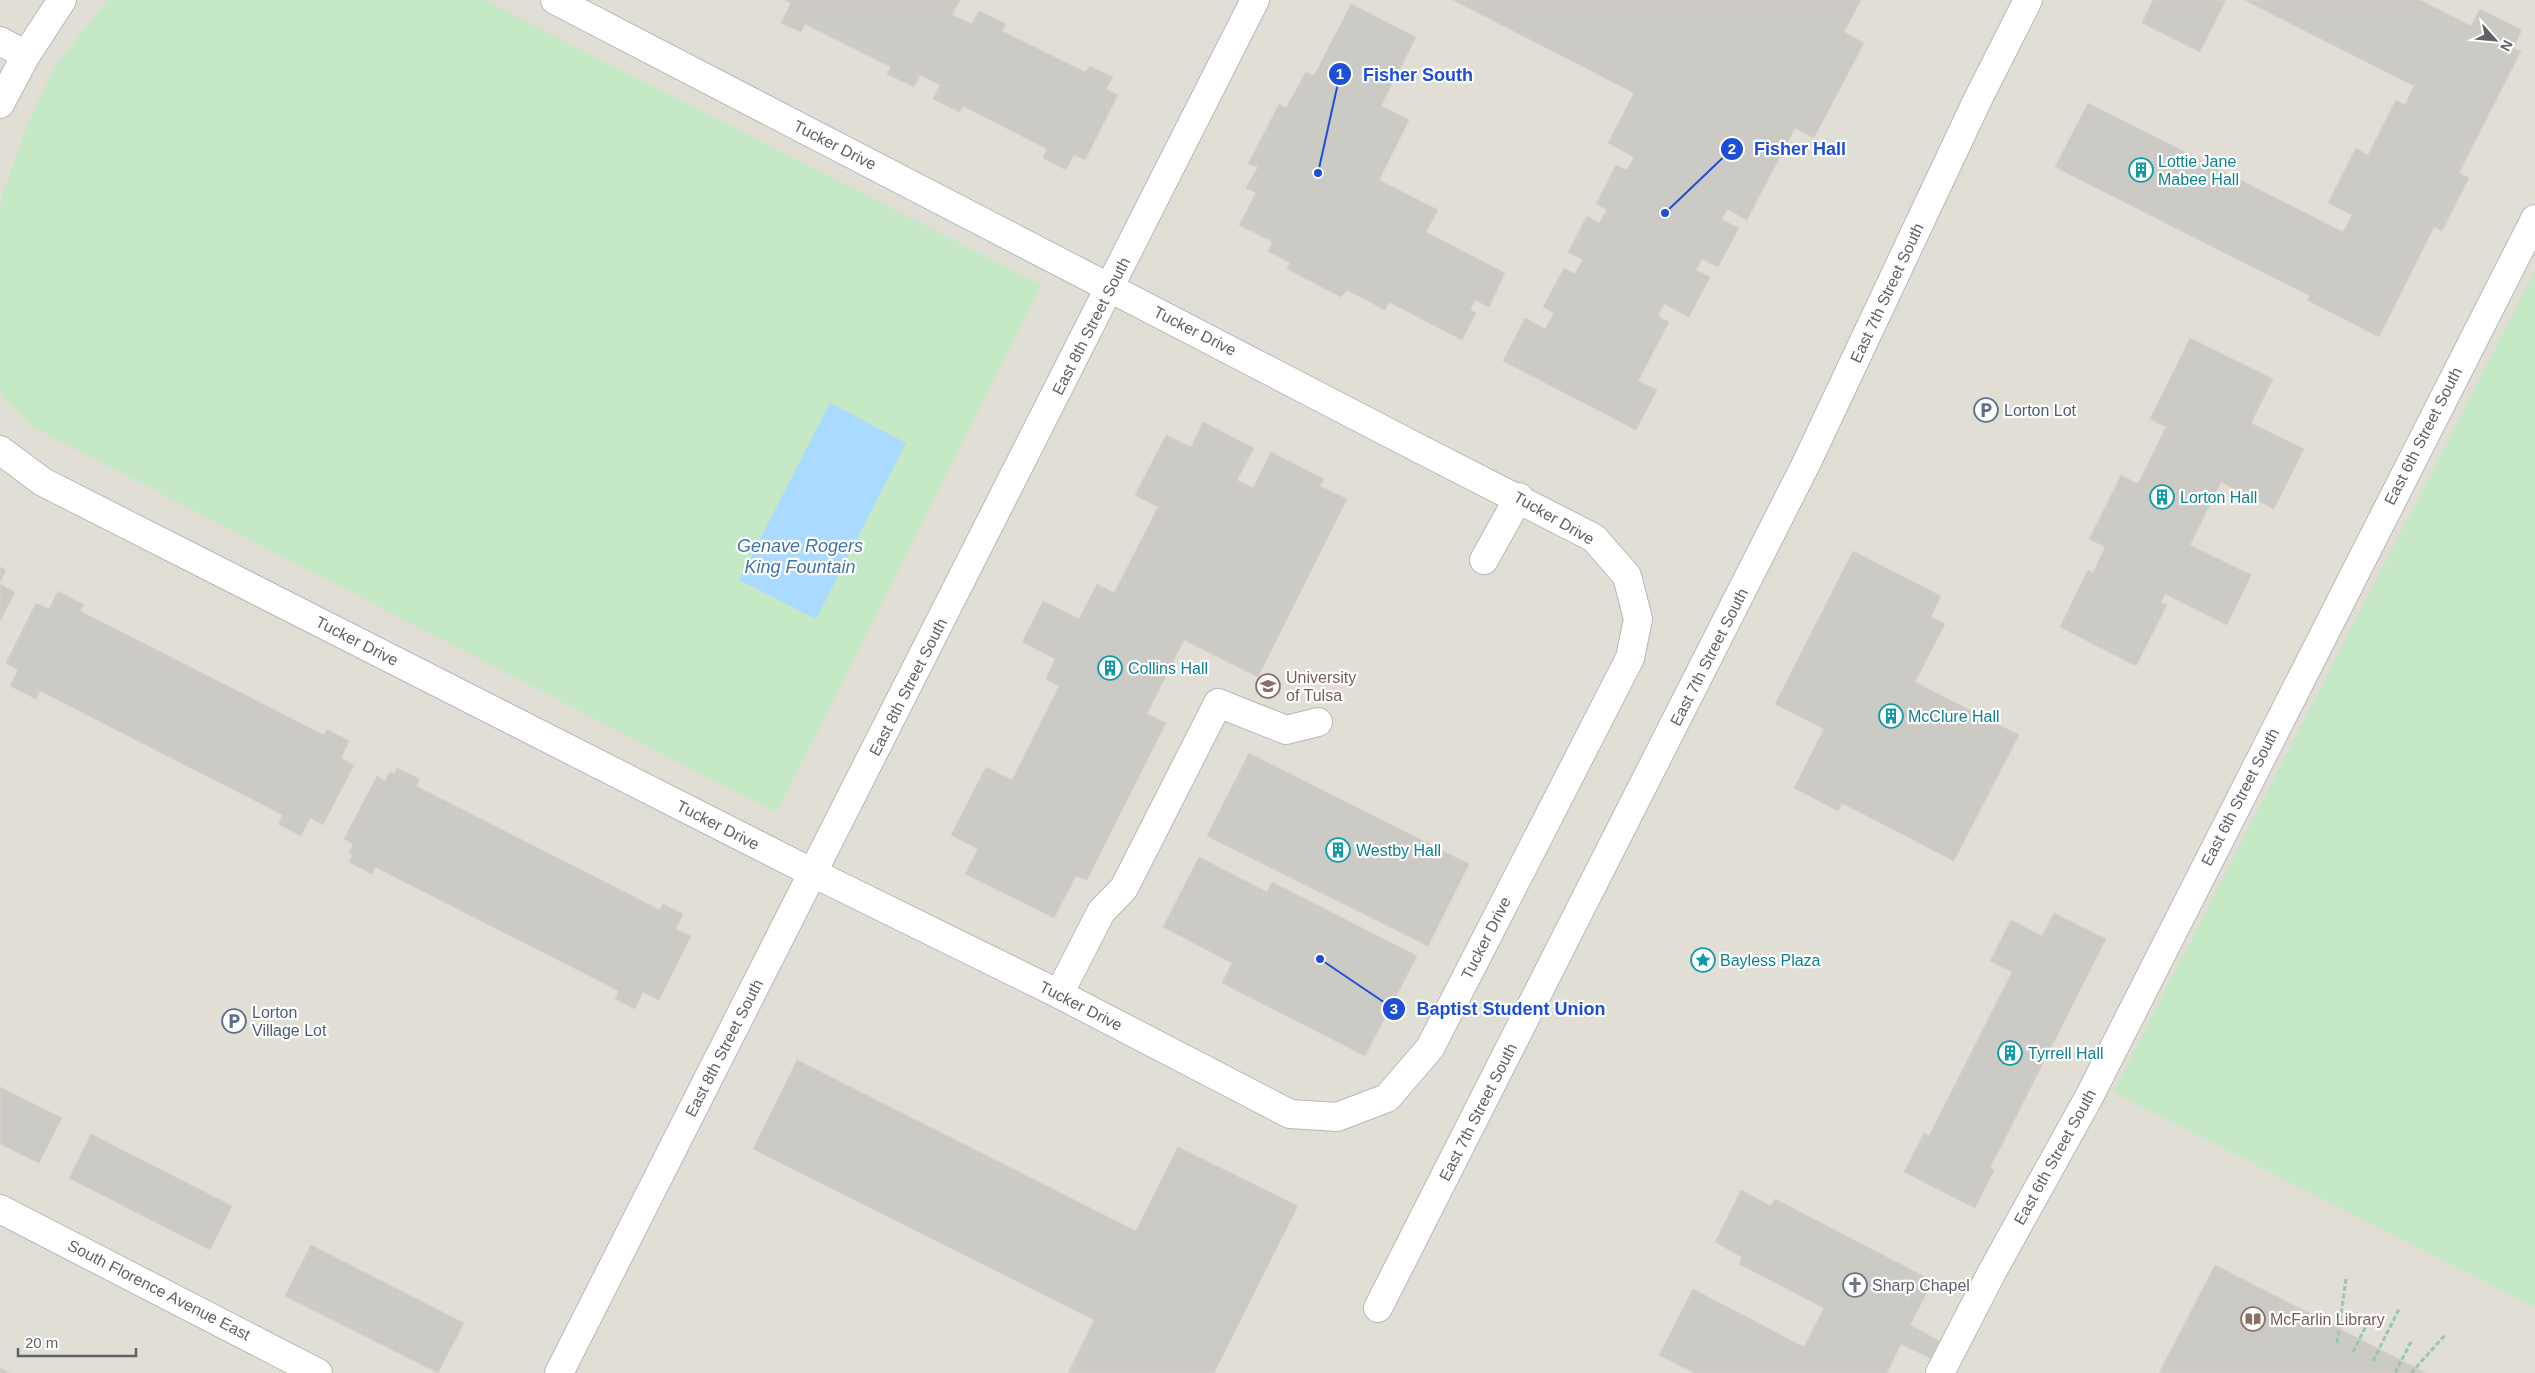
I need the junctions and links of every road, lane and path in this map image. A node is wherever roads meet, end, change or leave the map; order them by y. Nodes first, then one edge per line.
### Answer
1 (62, 0) edge
2 (555, 0) edge
3 (1255, 0) edge
4 (2028, 0) edge
5 (0, 41) edge
6 (26, 55) junction
7 (0, 104) edge
8 (2535, 219) edge
9 (1110, 287) junction
10 (0, 450) edge
11 (1519, 497) junction
12 (1484, 560) dead end
13 (1318, 722) dead end
14 (813, 873) junction
15 (1059, 994) junction
16 (0, 1209) edge
17 (2346, 1280) dead end
18 (1378, 1308) dead end
19 (2399, 1309) dead end
20 (2370, 1318) dead end
21 (2446, 1334) dead end
22 (2412, 1340) dead end
23 (2337, 1343) dead end
24 (2354, 1352) dead end
25 (2373, 1361) dead end
26 (318, 1373) edge
27 (558, 1373) edge
28 (1940, 1373) edge
29 (2395, 1373) edge
30 (2411, 1373) edge

1 - 6 street
2 - 9 street, Tucker Drive
3 - 9 street, East 8th Street South
4 - 18 street, East 7th Street South
5 - 6 street
6 - 7 street
8 - 28 street, East 6th Street South
9 - 11 street, Tucker Drive
9 - 14 street, East 8th Street South
10 - 14 street, Tucker Drive
11 - 12 street
11 - 15 street, Tucker Drive
13 - 15 street
14 - 15 street, Tucker Drive
14 - 27 street, East 8th Street South
16 - 26 street, South Florence Avenue East
17 - 23 path
19 - 25 path
20 - 24 path
21 - 30 path
22 - 29 path

